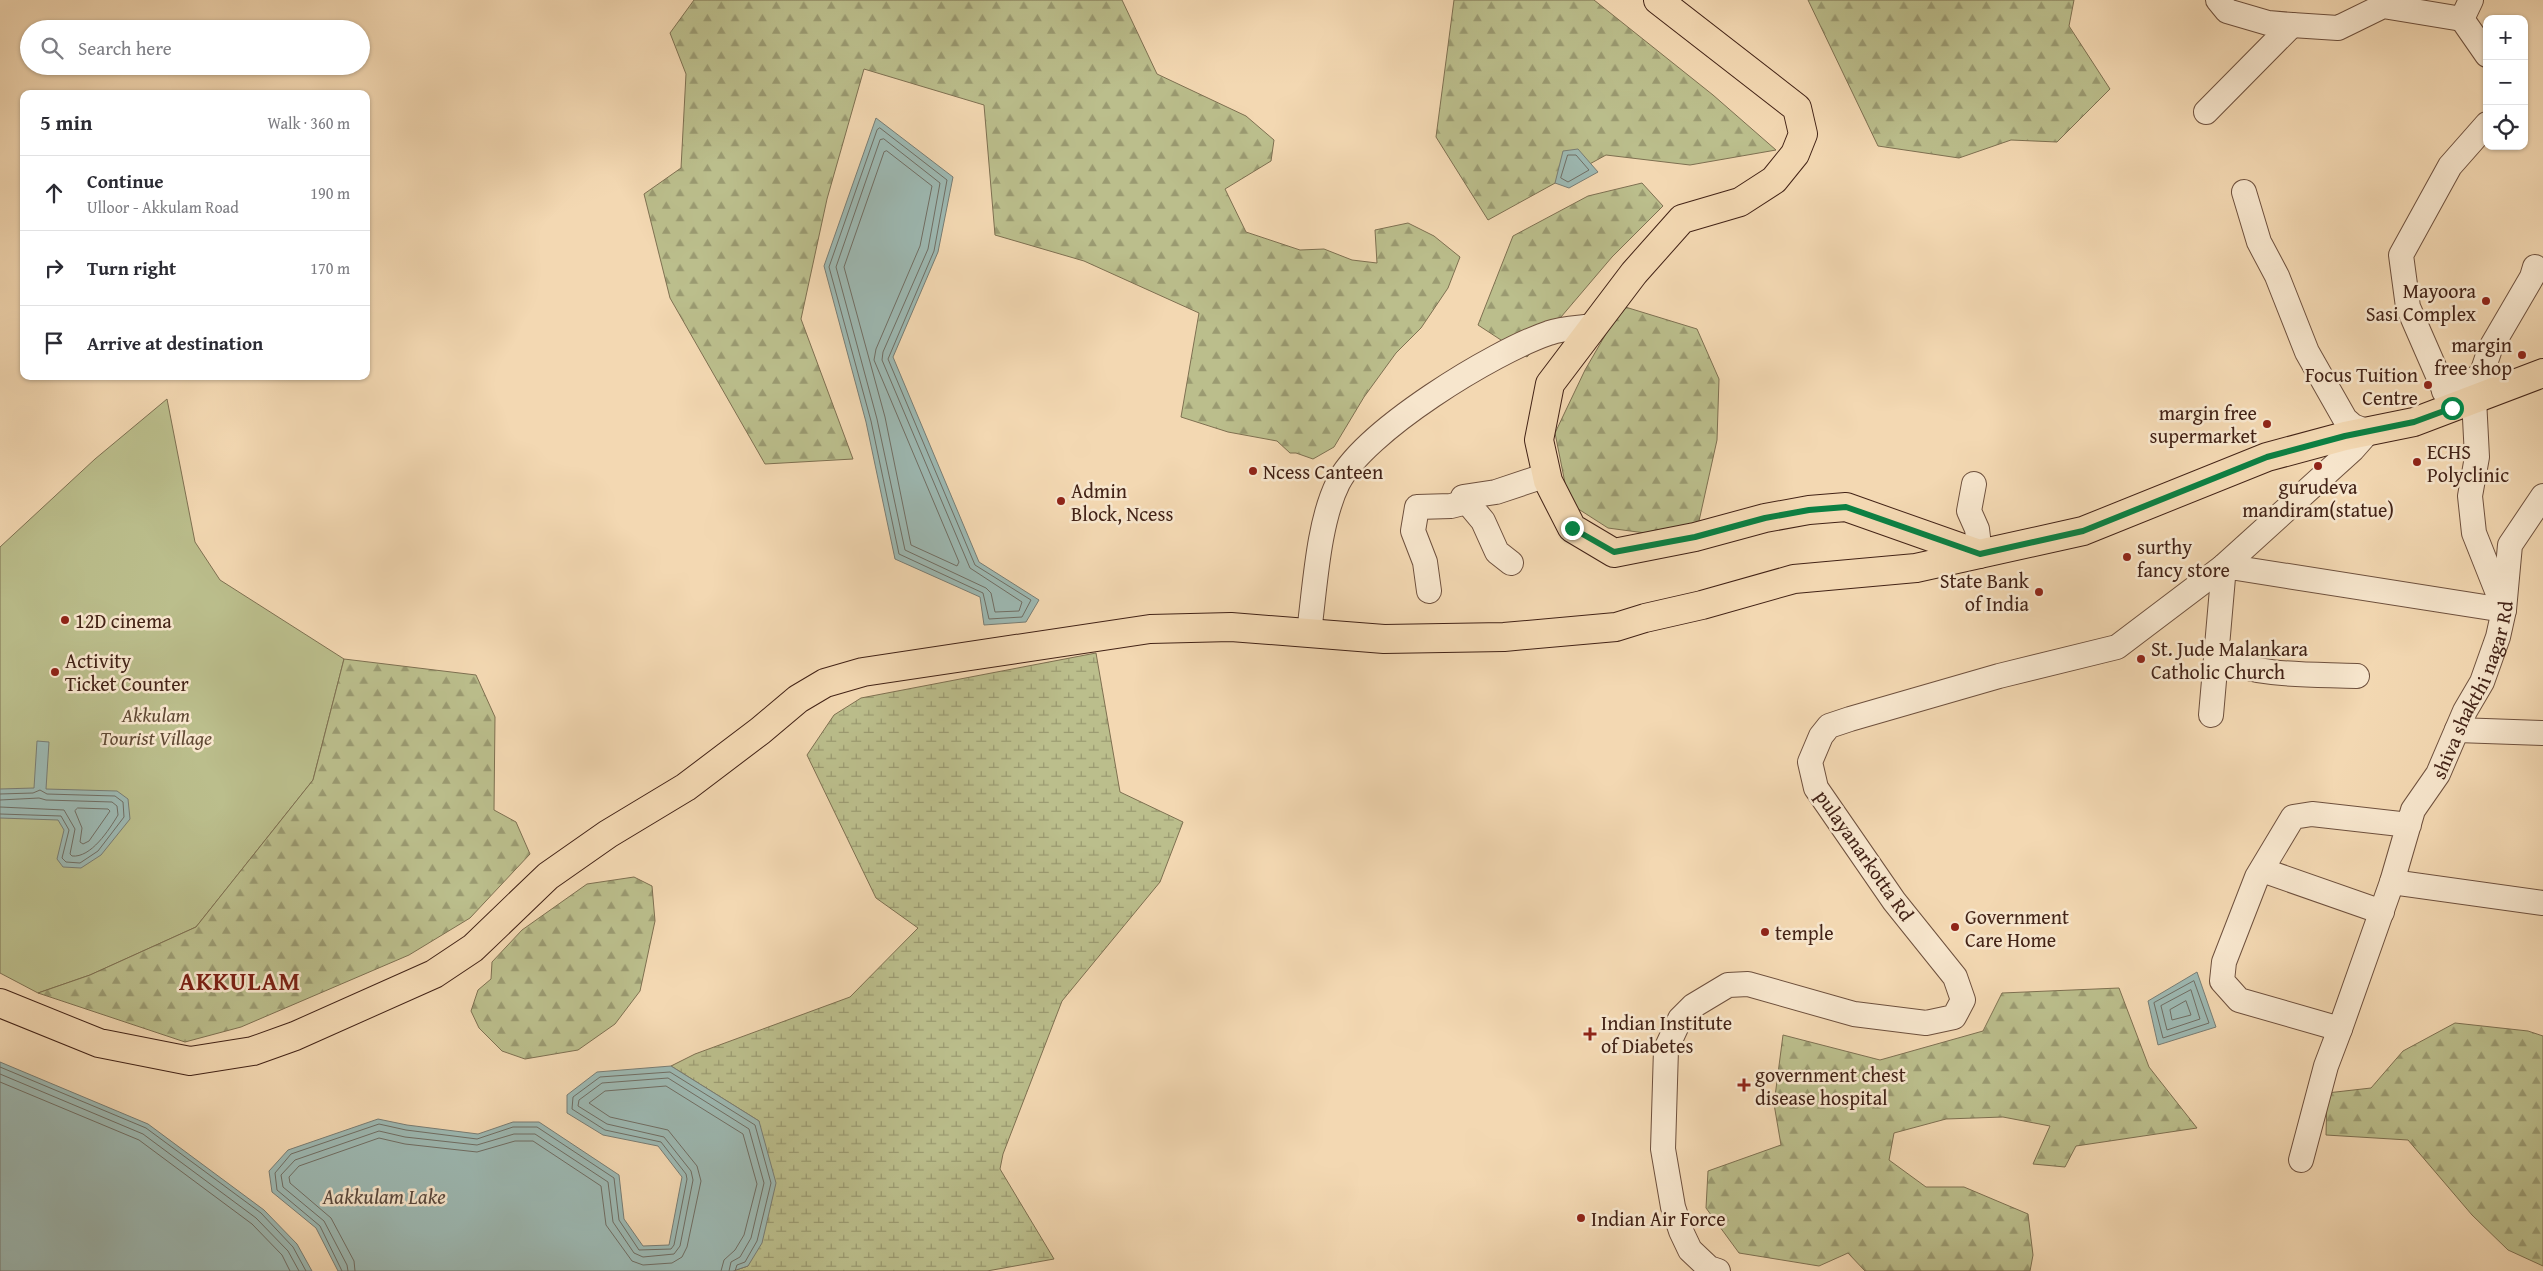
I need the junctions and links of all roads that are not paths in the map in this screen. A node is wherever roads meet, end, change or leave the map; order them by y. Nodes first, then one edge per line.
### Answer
1 (1658, 0) edge
2 (2218, 0) edge
3 (2466, 9) edge
4 (2292, 25) junction
5 (2483, 46) edge
6 (2206, 112) dead end
7 (2483, 129) edge
8 (2244, 192) dead end
9 (2535, 267) dead end
10 (1594, 326) junction
11 (2543, 373) edge
12 (2457, 399) junction
13 (2368, 432) junction
14 (1547, 475) junction
15 (1974, 484) dead end
16 (2543, 496) edge
17 (1467, 502) junction
18 (1980, 554) junction
19 (1511, 563) dead end
20 (2224, 566) junction
21 (1429, 591) dead end
22 (2504, 610) junction
23 (1309, 632) junction
24 (2217, 658) junction
25 (2357, 676) dead end
26 (2211, 715) dead end
27 (2457, 730) junction
28 (2543, 733) edge
29 (2409, 826) junction
30 (2262, 870) junction
31 (2392, 882) junction
32 (2543, 903) edge
33 (2382, 912) junction
34 (0, 1003) edge
35 (2340, 1029) junction
36 (2300, 1160) dead end
37 (1712, 1270) edge

1 - 10 main road
2 - 4 street
3 - 4 street
3 - 5 street
4 - 6 street
7 - 12 street
8 - 13 street
9 - 12 street
10 - 14 main road
10 - 23 street
11 - 12 main road
12 - 13 main road
12 - 22 street
13 - 18 main road
13 - 20 street, pulayanarkotta Rd
14 - 17 street
14 - 18 main road
15 - 18 street
16 - 22 street, shiva shakthi nagar Rd
17 - 19 street
17 - 21 street
18 - 23 main road
20 - 22 street
20 - 24 street
20 - 37 street, pulayanarkotta Rd
22 - 27 street, shiva shakthi nagar Rd
23 - 34 main road
24 - 25 street
24 - 26 street
27 - 28 street
27 - 29 street, shiva shakthi nagar Rd
29 - 30 street
29 - 31 street, shiva shakthi nagar Rd
30 - 33 street
30 - 35 street
31 - 32 street
31 - 33 street, shiva shakthi nagar Rd
33 - 35 street, shiva shakthi nagar Rd
35 - 36 street, shiva shakthi nagar Rd

